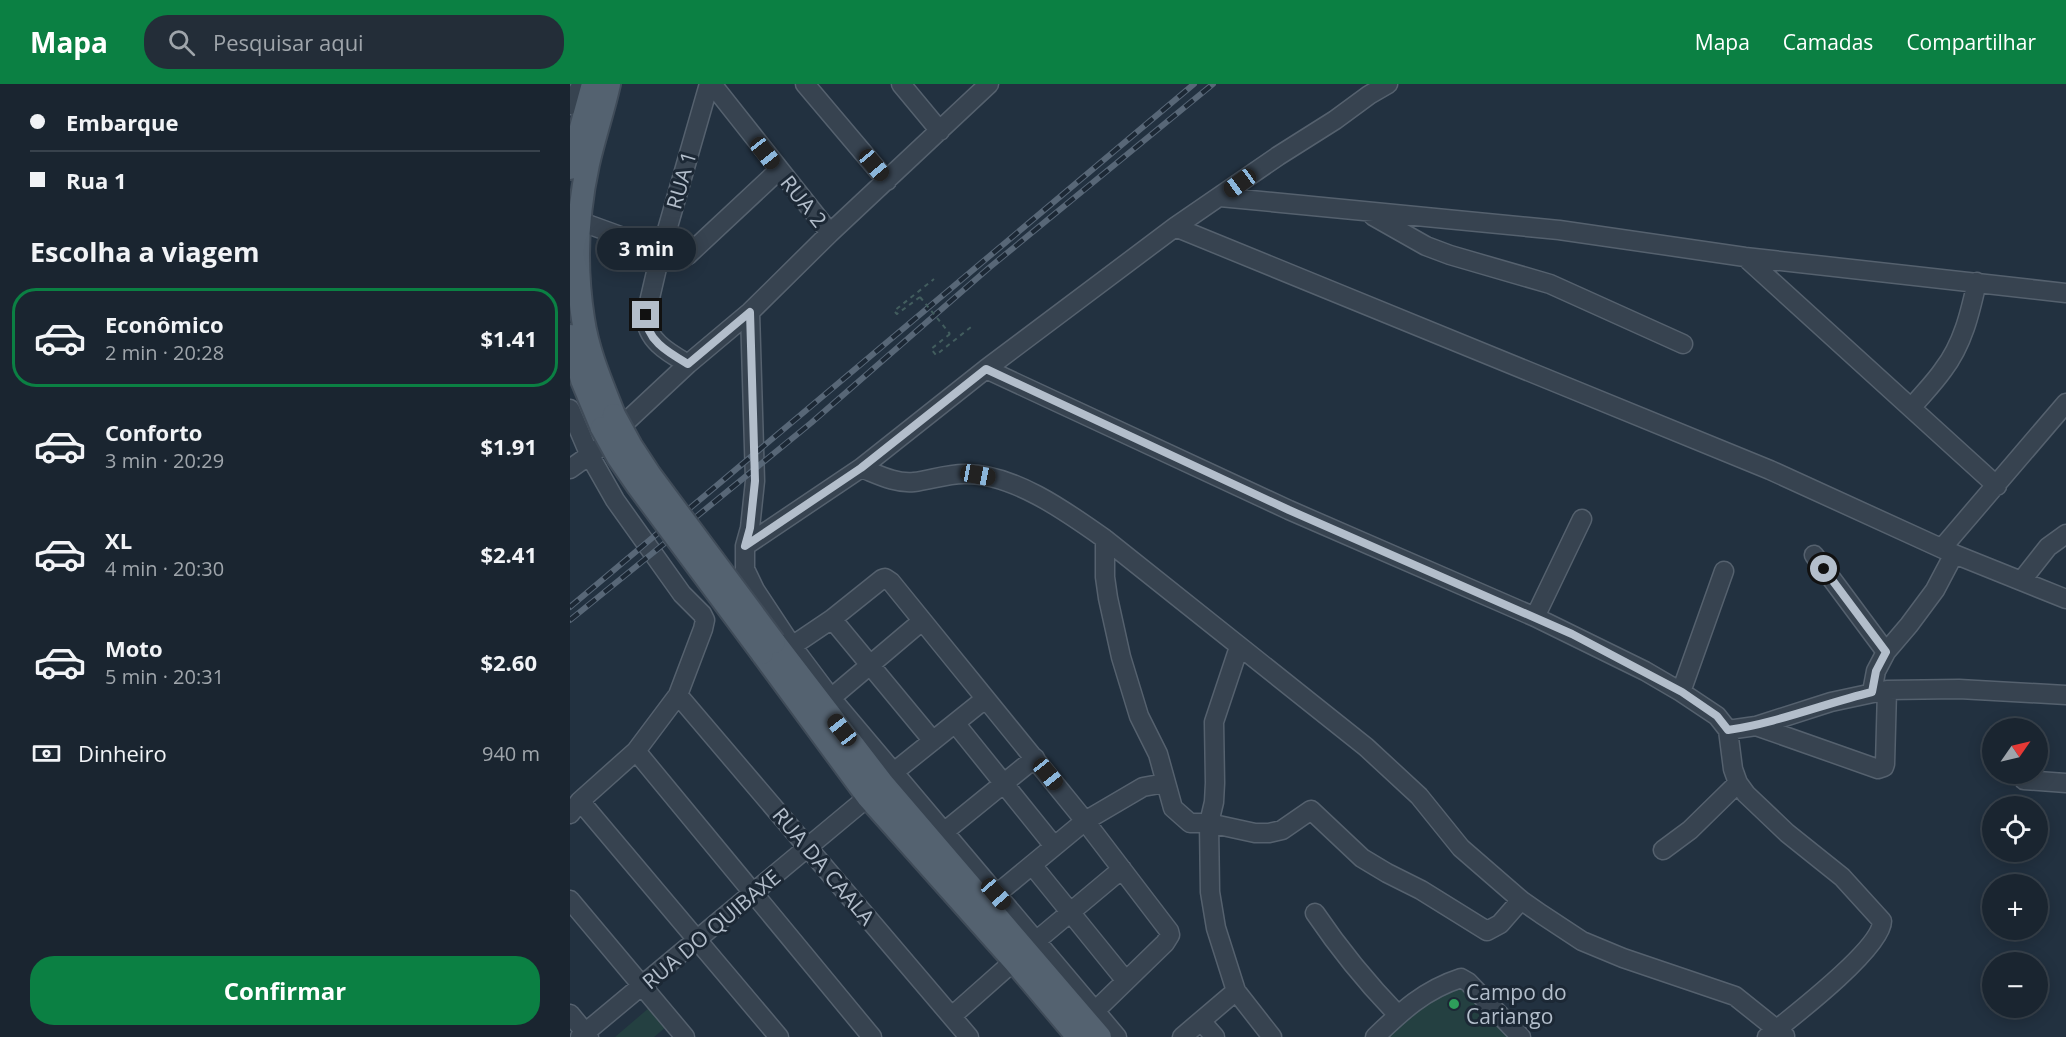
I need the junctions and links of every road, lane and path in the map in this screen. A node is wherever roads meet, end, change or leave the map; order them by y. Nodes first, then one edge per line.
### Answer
1 (582, 84) edge
2 (593, 84) edge
3 (609, 84) edge
4 (710, 84) edge
5 (805, 84) edge
6 (900, 84) edge
7 (989, 84) edge
8 (1388, 84) edge
9 (570, 105) edge
10 (940, 131) junction
11 (570, 168) edge
12 (779, 170) junction
13 (887, 181) junction
14 (1220, 197) junction
15 (1369, 213) junction
16 (579, 221) junction
17 (1175, 227) junction
18 (830, 233) junction
19 (661, 251) junction
20 (1745, 258) junction
21 (934, 279) dead end
22 (1977, 282) junction
23 (2066, 293) edge
24 (750, 312) junction
25 (971, 327) dead end
26 (570, 336) edge
27 (1683, 344) dead end
28 (688, 364) junction
29 (986, 369) junction
30 (2066, 403) edge
31 (1911, 406) junction
32 (570, 409) edge
33 (607, 433) junction
34 (861, 468) junction
35 (570, 469) edge
36 (1997, 486) junction
37 (1582, 519) dead end
38 (2066, 534) edge
39 (1105, 539) junction
40 (745, 546) junction
41 (1948, 551) junction
42 (1814, 555) dead end
43 (1724, 571) dead end
44 (2022, 580) junction
45 (2066, 599) edge
46 (1535, 617) junction
47 (832, 619) junction
48 (922, 621) junction
49 (776, 647) junction
50 (1239, 647) junction
51 (1886, 652) junction
52 (870, 665) junction
53 (1879, 691) junction
54 (1682, 692) junction
55 (678, 695) junction
56 (2066, 695) edge
57 (831, 698) junction
58 (986, 699) junction
59 (955, 723) junction
60 (1756, 726) junction
61 (1728, 730) junction
62 (933, 741) junction
63 (636, 751) junction
64 (1035, 759) junction
65 (894, 772) junction
66 (2048, 782) edge
67 (1165, 783) junction
68 (1738, 783) junction
69 (2066, 783) edge
70 (1004, 784) junction
71 (868, 797) junction
72 (575, 807) edge
73 (1085, 821) junction
74 (1209, 823) junction
75 (944, 832) junction
76 (1054, 846) junction
77 (809, 848) junction
78 (1663, 850) dead end
79 (1032, 865) junction
80 (1122, 869) junction
81 (753, 893) junction
82 (991, 899) junction
83 (570, 900) edge
84 (1521, 900) junction
85 (1070, 912) junction
86 (1315, 914) dead end
87 (698, 939) junction
88 (1036, 941) junction
89 (1014, 961) junction
90 (1126, 981) junction
91 (642, 986) junction
92 (1236, 991) junction
93 (1095, 1011) junction
94 (570, 1014) edge
95 (1398, 1015) junction
96 (952, 1017) junction
97 (1201, 1021) junction
98 (1777, 1034) edge
99 (585, 1035) edge
100 (685, 1037) edge
101 (779, 1037) edge
102 (872, 1037) edge
103 (969, 1037) edge
104 (1078, 1037) edge
105 (1100, 1037) edge
106 (1118, 1037) edge
107 (1182, 1037) edge
108 (1215, 1037) edge
109 (1272, 1037) edge
110 (1375, 1037) edge
111 (1521, 1037) edge

1 - 9 street
2 - 11 main road
3 - 16 main road
4 - 12 street, RUA 2
4 - 19 street, RUA 1
5 - 13 street
6 - 10 street
7 - 10 street
8 - 14 street
10 - 13 street
12 - 18 street, RUA 2
12 - 19 street
13 - 18 street
14 - 15 street
14 - 17 street
15 - 20 street
15 - 27 street
16 - 19 street
16 - 33 main road
17 - 29 street
17 - 41 street
18 - 24 street
19 - 28 street, RUA 1
20 - 22 street
20 - 31 street
21 - 25 path, bridge
22 - 23 street
22 - 31 street
24 - 28 street
24 - 40 street
26 - 33 main road
28 - 33 street
29 - 34 street
29 - 46 street
30 - 36 street
31 - 36 street
32 - 33 street
33 - 35 street
33 - 49 main road, bridge
33 - 55 street
34 - 39 street
34 - 40 street
36 - 41 street
37 - 46 street
38 - 44 street
39 - 50 street
39 - 67 street
40 - 49 street
41 - 44 street
41 - 51 street
42 - 51 street
43 - 54 street
44 - 45 street
46 - 54 street
47 - 48 street
47 - 49 street
47 - 52 street
48 - 52 street
48 - 58 street
49 - 57 street
49 - 71 main road
49 - 82 main road
50 - 74 street
50 - 84 street
51 - 53 street
52 - 57 street
52 - 62 street
53 - 56 street
53 - 60 street
53 - 60 street
54 - 61 street
55 - 63 street
55 - 77 street, RUA DA CAALA
57 - 65 street
58 - 59 street
58 - 64 street
59 - 62 street
59 - 70 street
60 - 61 street
61 - 68 street
62 - 65 street
63 - 72 street
63 - 81 street
64 - 70 street
64 - 73 street
65 - 75 street
66 - 69 street
67 - 73 street
67 - 74 street
68 - 78 street
68 - 98 street
70 - 75 street
70 - 76 street
71 - 77 street, RUA DO QUIBAXE
71 - 89 main road
72 - 87 street
73 - 76 street
73 - 80 street
74 - 84 street
74 - 92 street
75 - 82 street
76 - 79 street
77 - 81 street, RUA DO QUIBAXE
77 - 96 street, RUA DA CAALA
79 - 82 street
79 - 85 street
80 - 85 street
80 - 90 street
81 - 87 street, RUA DO QUIBAXE
81 - 102 street
82 - 88 street
82 - 105 main road
83 - 91 street
84 - 98 street
85 - 88 street
85 - 90 street
86 - 95 street
87 - 91 street, RUA DO QUIBAXE
87 - 101 street
88 - 93 street
89 - 96 street
89 - 104 main road
90 - 93 street
91 - 99 street, RUA DO QUIBAXE
91 - 100 street
92 - 97 street
92 - 109 street
93 - 106 street
94 - 99 street
95 - 110 street
95 - 111 street
96 - 103 street, RUA DA CAALA
97 - 107 street
97 - 108 street

